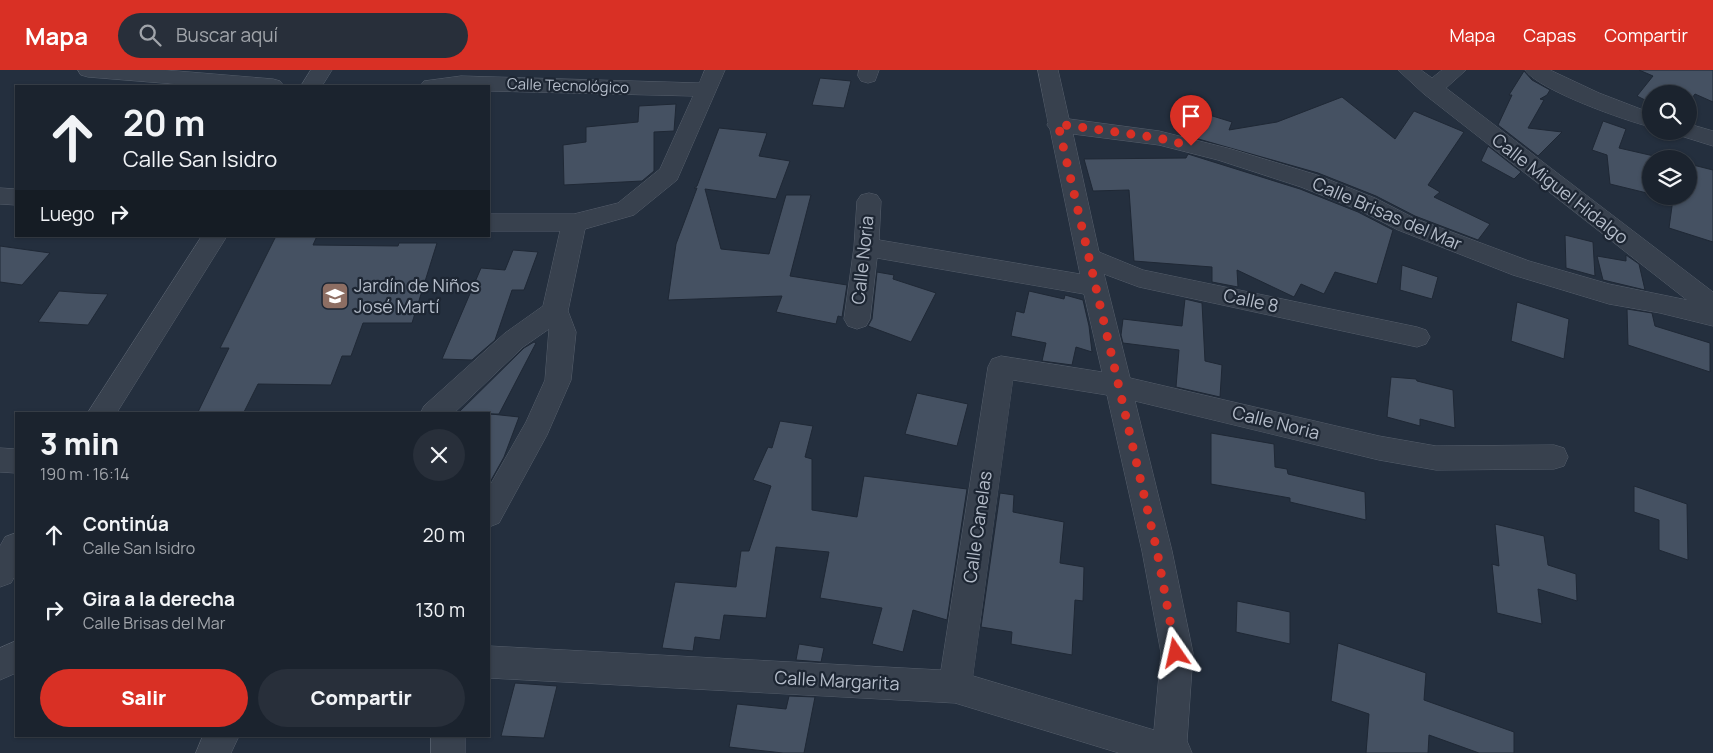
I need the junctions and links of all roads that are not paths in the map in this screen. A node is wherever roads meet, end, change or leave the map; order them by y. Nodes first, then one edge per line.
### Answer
1 (88, 70) edge
2 (322, 70) edge
3 (1048, 70) edge
4 (1408, 70) edge
5 (1456, 70) edge
6 (1535, 70) edge
7 (710, 80) edge
8 (262, 85) edge
9 (312, 85) edge
10 (441, 85) edge
11 (1431, 89) junction
12 (1642, 117) edge
13 (1058, 124) junction
14 (1697, 134) edge
15 (1713, 139) edge
16 (0, 196) edge
17 (15, 198) edge
18 (869, 200) dead end
19 (490, 222) edge
20 (574, 223) junction
21 (214, 237) edge
22 (866, 247) junction
23 (1088, 257) junction
24 (1095, 286) junction
25 (1713, 306) edge
26 (555, 311) junction
27 (1713, 316) edge
28 (856, 319) dead end
29 (1417, 337) dead end
30 (1000, 366) joint
31 (1120, 386) junction
32 (102, 412) edge
33 (436, 412) edge
34 (1554, 457) dead end
35 (0, 460) edge
36 (15, 461) edge
37 (490, 512) edge
38 (15, 549) edge
39 (0, 573) edge
40 (15, 657) edge
41 (490, 662) edge
42 (0, 664) edge
43 (955, 687) junction
44 (221, 737) edge
45 (448, 737) edge
46 (1172, 752) edge
47 (213, 753) edge
48 (448, 753) edge

1 - 8 street
2 - 9 street
3 - 13 street
4 - 11 street, Calle Miguel Hidalgo
5 - 11 street
6 - 12 street
7 - 10 street, Calle Tecnológico
7 - 20 street
11 - 25 street, Calle Miguel Hidalgo
13 - 23 street
13 - 27 street, Calle Brisas del Mar
14 - 15 street
16 - 17 street
18 - 22 street, Calle Noria
19 - 20 street
20 - 26 street
21 - 32 street
22 - 24 street
22 - 28 street, Calle Noria
23 - 24 street
23 - 29 street, Calle 8
24 - 31 street
26 - 33 street
26 - 37 street
30 - 31 street, Calle Noria
30 - 43 street, Calle Canelas
31 - 34 street, Calle Noria
31 - 46 street
35 - 36 street
38 - 39 street
40 - 42 street
41 - 43 street, Calle Margarita
43 - 46 street, Calle Margarita
44 - 47 street
45 - 48 street

